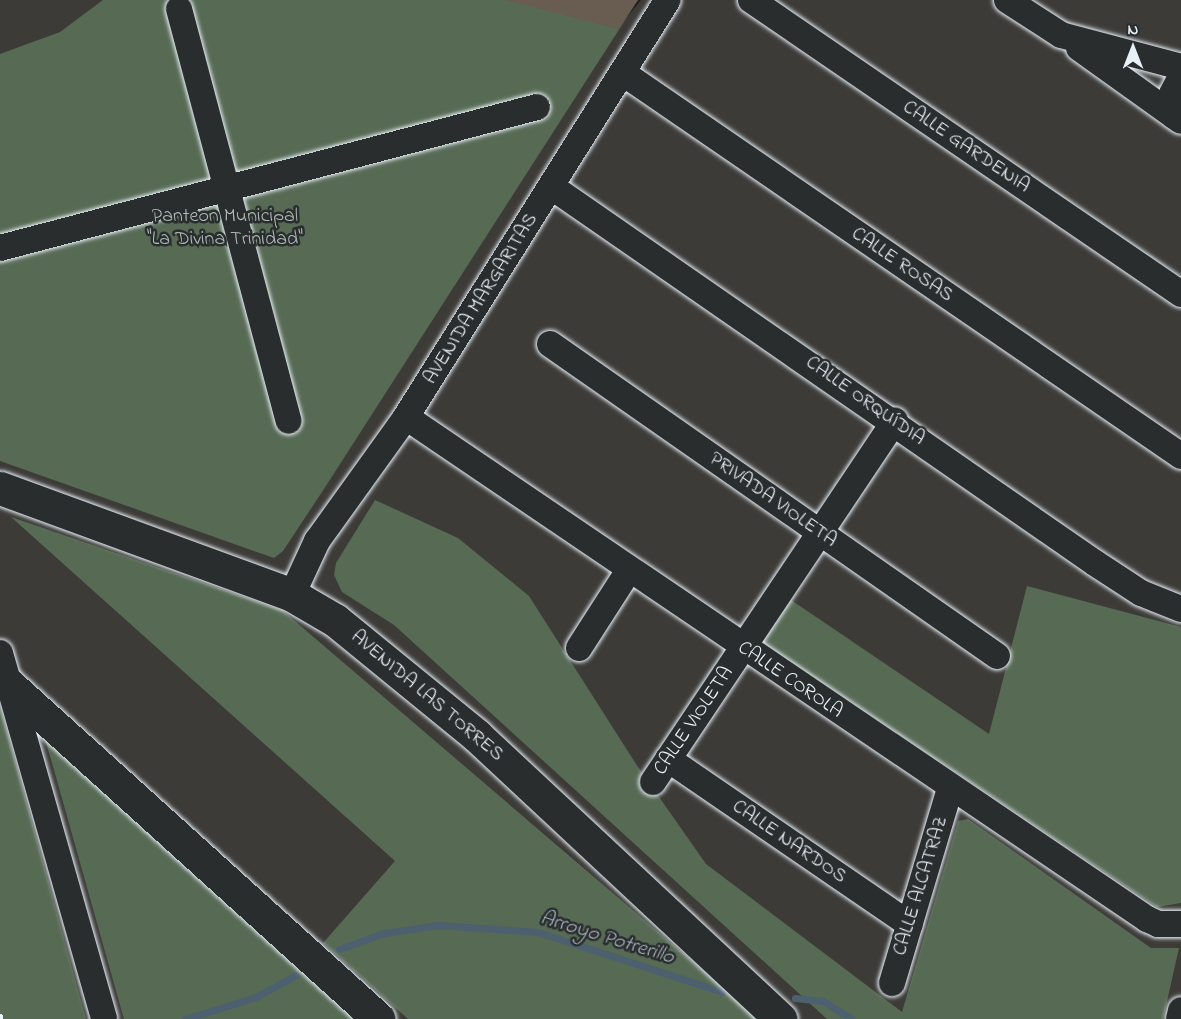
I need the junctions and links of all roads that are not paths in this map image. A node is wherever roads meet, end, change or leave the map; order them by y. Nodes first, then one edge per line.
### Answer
1 (668, 0) edge
2 (751, 0) edge
3 (1007, 0) edge
4 (179, 9) dead end
5 (1062, 35) junction
6 (1181, 67) edge
7 (623, 73) junction
8 (1181, 76) edge
9 (537, 107) dead end
10 (1178, 119) edge
11 (552, 187) junction
12 (227, 189) junction
13 (0, 248) edge
14 (1181, 294) edge
15 (550, 344) dead end
16 (406, 417) junction
17 (289, 421) dead end
18 (895, 421) junction
19 (1181, 456) edge
20 (0, 488) edge
21 (820, 533) junction
22 (629, 570) junction
23 (292, 595) junction
24 (1181, 609) edge
25 (743, 647) junction
26 (579, 648) dead end
27 (0, 653) edge
28 (997, 656) dead end
29 (9, 686) junction
30 (668, 759) junction
31 (652, 782) dead end
32 (951, 789) junction
33 (1181, 924) edge
34 (910, 925) junction
35 (892, 983) dead end
36 (1181, 1010) edge
37 (104, 1019) edge
38 (378, 1019) edge
39 (781, 1019) edge
40 (1179, 1019) edge

1 - 7 street, AVENIDA MARGARITAS
2 - 14 street, CALLE GARDENIA
3 - 5 street
4 - 12 street
5 - 6 street
5 - 10 street
7 - 11 street, AVENIDA MARGARITAS
7 - 19 street, CALLE ROSAS
8 - 10 street
9 - 12 street
11 - 16 street, AVENIDA MARGARITAS
11 - 18 street, CALLE ORQUÍDIA
12 - 13 street
12 - 17 street
15 - 21 street, PRIVADA VIOLETA
16 - 22 street, CALLE COROLA
16 - 23 street, AVENIDA MARGARITAS
18 - 21 street, CALLE VIOLETA
18 - 24 street, CALLE ORQUÍDIA
20 - 23 street, AVENIDA LAS TORRES
21 - 25 street, CALLE VIOLETA
21 - 28 street, PRIVADA VIOLETA
22 - 25 street, CALLE COROLA
22 - 26 street
23 - 39 street, AVENIDA LAS TORRES
25 - 30 street, CALLE VIOLETA
25 - 32 street, CALLE COROLA
27 - 29 street
29 - 37 street
29 - 38 street
30 - 31 street, CALLE VIOLETA
30 - 34 street, CALLE NARDOS
32 - 33 street, CALLE COROLA
32 - 34 street, CALLE ALCATRAZ
34 - 35 street, CALLE ALCATRAZ
36 - 40 street

